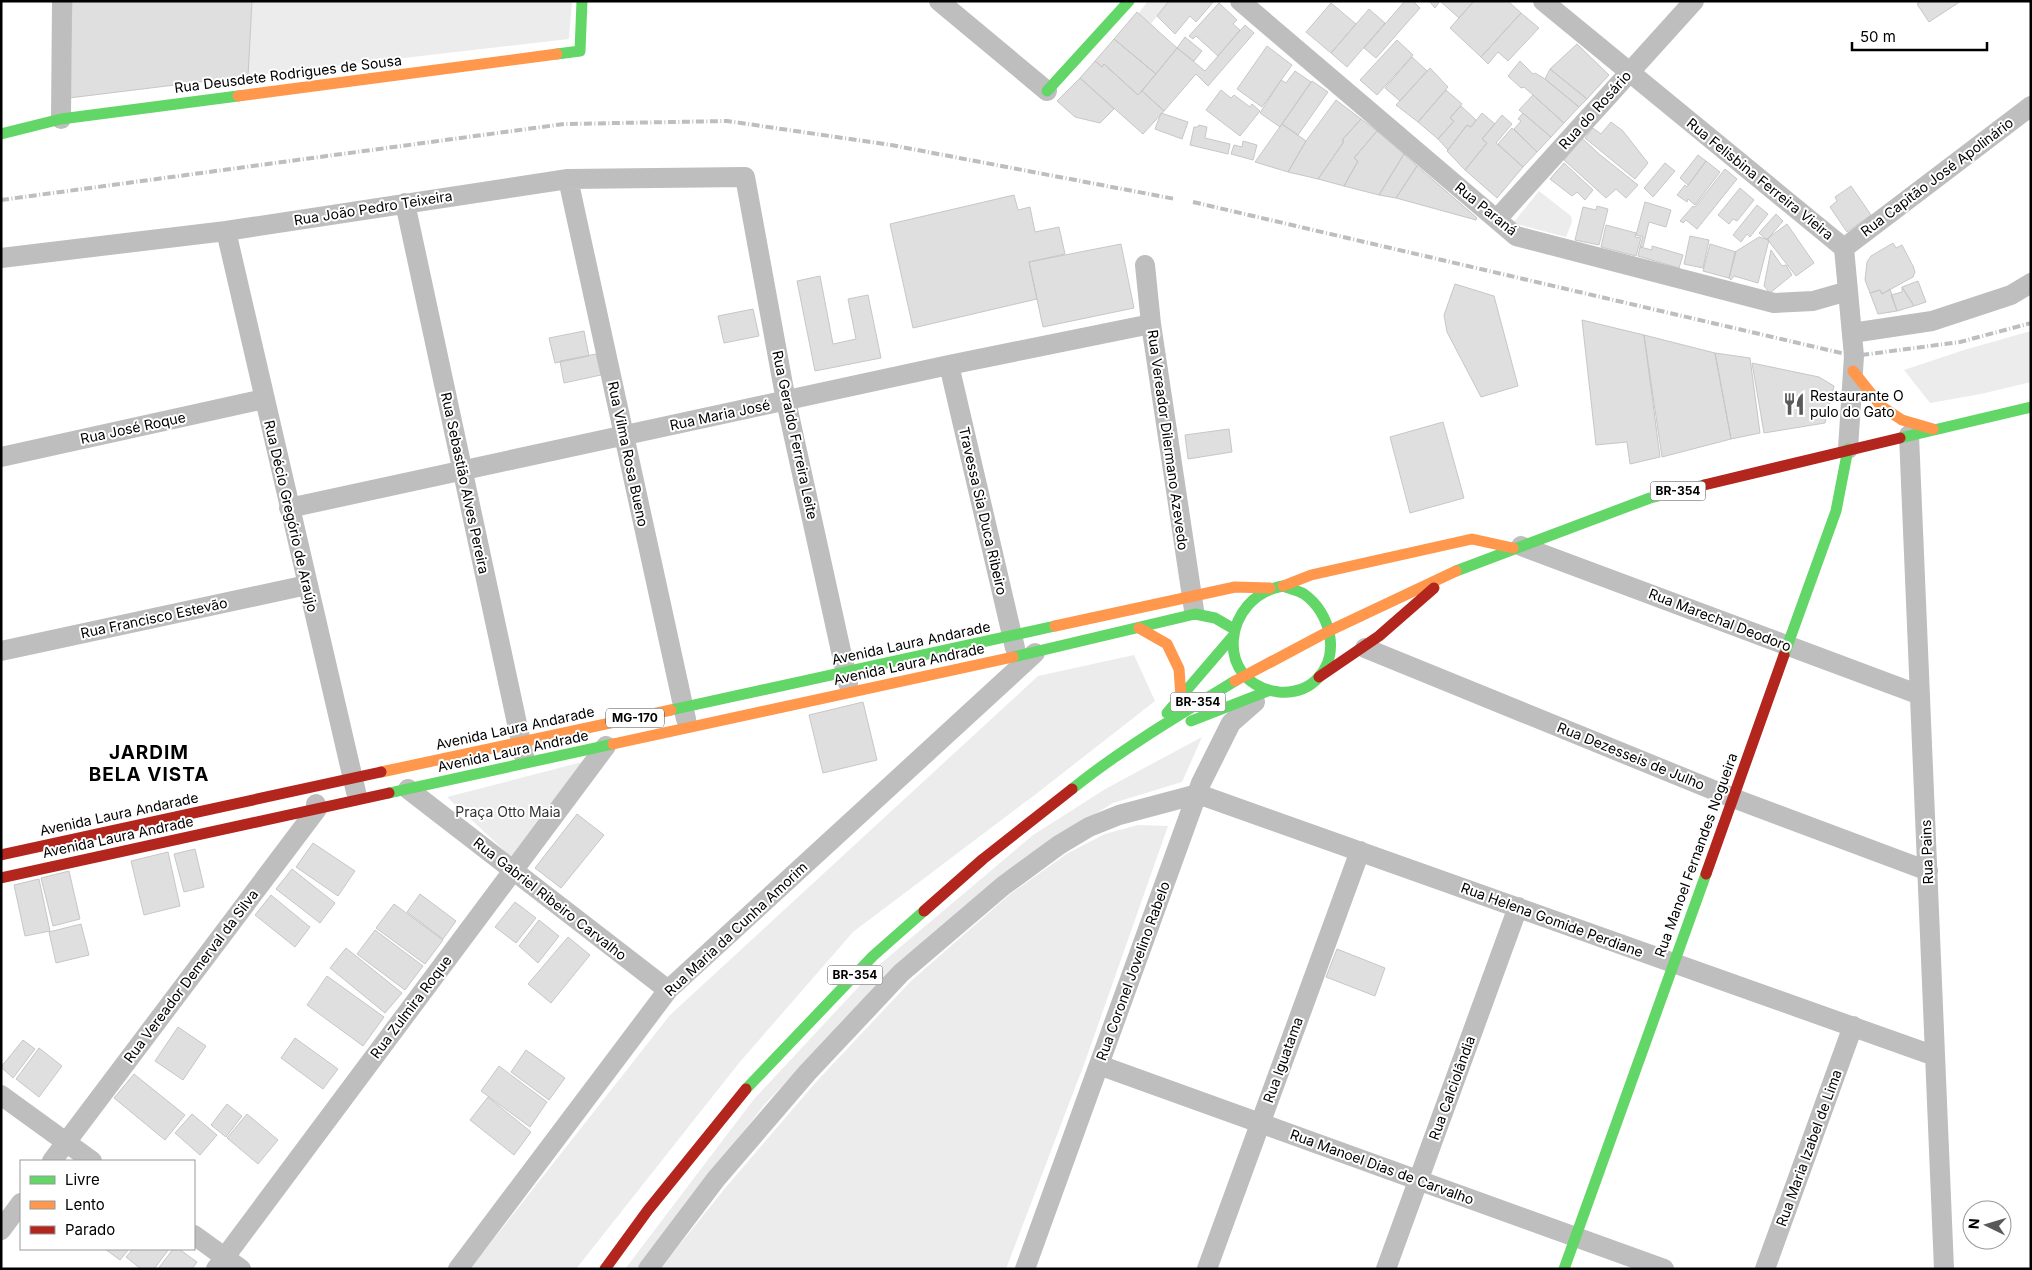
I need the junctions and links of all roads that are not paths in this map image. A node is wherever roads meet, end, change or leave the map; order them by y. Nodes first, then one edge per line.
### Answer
1 (62, 1) edge
2 (939, 1) edge
3 (1129, 1) edge
4 (1240, 1) edge
5 (1543, 1) edge
6 (1694, 1) edge
7 (585, 5) edge
8 (1630, 72) junction
9 (1047, 91) joint
10 (2031, 106) edge
11 (61, 119) junction
12 (1, 134) edge
13 (745, 177) joint
14 (568, 179) junction
15 (405, 203) junction
16 (1497, 219) junction
17 (226, 231) junction
18 (1844, 248) junction
19 (1, 258) edge
20 (1145, 265) dead end
21 (2031, 283) edge
22 (1848, 291) junction
23 (1151, 324) junction
24 (1852, 333) junction
25 (949, 365) junction
26 (1853, 371) junction
27 (264, 399) junction
28 (786, 401) junction
29 (2031, 407) edge
30 (1933, 429) junction
31 (1910, 435) junction
32 (624, 436) junction
33 (1848, 449) junction
34 (1, 457) edge
35 (462, 470) junction
36 (290, 508) junction
37 (1516, 547) junction
38 (1450, 573) junction
39 (307, 585) junction
40 (1283, 586) junction
41 (1270, 588) junction
42 (1193, 606) junction
43 (1139, 628) junction
44 (1330, 630) junction
45 (1233, 633) junction
46 (1012, 636) junction
47 (1788, 646) junction
48 (1365, 648) junction
49 (1, 651) edge
50 (1037, 652) junction
51 (1017, 656) junction
52 (845, 672) junction
53 (1244, 675) junction
54 (1319, 677) junction
55 (1268, 691) junction
56 (850, 693) junction
57 (1920, 695) junction
58 (1181, 697) junction
59 (683, 707) junction
60 (689, 728) junction
61 (1153, 730) junction
62 (520, 742) junction
63 (606, 746) junction
64 (526, 763) junction
65 (353, 779) junction
66 (312, 788) junction
67 (408, 789) junction
68 (1198, 794) junction
69 (1733, 798) junction
70 (358, 800) junction
71 (317, 809) junction
72 (1360, 851) junction
73 (1, 855) edge
74 (513, 870) junction
75 (1928, 871) junction
76 (1, 878) edge
77 (1518, 908) junction
78 (1674, 963) junction
79 (668, 990) junction
80 (1853, 1026) junction
81 (1935, 1056) junction
82 (1099, 1065) junction
83 (1, 1095) edge
84 (1260, 1123) junction
85 (66, 1143) junction
86 (53, 1160) edge
87 (91, 1160) edge
88 (1418, 1180) junction
89 (20, 1204) edge
90 (1, 1230) edge
91 (195, 1237) edge
92 (1575, 1237) junction
93 (220, 1263) edge
94 (241, 1269) edge
95 (458, 1269) edge
96 (604, 1269) edge
97 (648, 1269) edge
98 (1025, 1269) edge
99 (1207, 1269) edge
100 (1386, 1269) edge
101 (1564, 1269) edge
102 (1664, 1269) edge
103 (1765, 1269) edge
104 (1944, 1269) edge

1 - 11 street
2 - 9 street
3 - 9 main road
4 - 16 street, Rua Paraná
5 - 8 street, Rua Felisbina Ferreira Vieira
6 - 8 street, Rua do Rosário
7 - 11 main road, Rua Deusdete Rodrigues de Sousa
8 - 16 street, Rua do Rosário
8 - 18 street, Rua Felisbina Ferreira Vieira
10 - 18 street, Rua Capitão José Apolinário
11 - 12 main road, Rua Deusdete Rodrigues de Sousa
13 - 14 street, Rua João Pedro Teixeira
13 - 28 street, Rua Geraldo Ferreira Leite
14 - 15 street, Rua João Pedro Teixeira
14 - 32 street, Rua Vilma Rosa Bueno
15 - 17 street, Rua João Pedro Teixeira
15 - 35 street, Rua Sebastião Alves Pereira
16 - 22 street, Rua Paraná
17 - 19 street, Rua João Pedro Teixeira
17 - 27 street, Rua Décio Gregório de Araújo
18 - 22 street, Rua Felisbina Ferreira Vieira
20 - 23 street, Rua Vereador Dilermano Azevedo
21 - 24 street
22 - 24 street, Rua Felisbina Ferreira Vieira
23 - 25 street, Rua Maria José
23 - 42 street, Rua Vereador Dilermano Azevedo
24 - 26 street, Rua Felisbina Ferreira Vieira
25 - 28 street, Rua Maria José
25 - 46 street, Travessa Sia Duca Ribeiro
26 - 30 main road
26 - 33 street, Rua Felisbina Ferreira Vieira
27 - 34 street, Rua José Roque
27 - 36 street, Rua Décio Gregório de Araújo
28 - 32 street, Rua Maria José
28 - 52 street, Rua Geraldo Ferreira Leite
29 - 30 main road, BR-354
30 - 31 main road, BR-354
31 - 33 main road, BR-354
31 - 57 street, Rua Pains
32 - 35 street, Rua Maria José
32 - 59 street, Rua Vilma Rosa Bueno
33 - 37 main road, BR-354
33 - 47 main road, Rua Manoel Fernandes Nogueira
35 - 36 street, Rua Maria José
35 - 62 street, Rua Sebastião Alves Pereira
36 - 39 street, Rua Décio Gregório de Araújo
37 - 38 main road, BR-354
37 - 40 main road, Avenida Laura Andarade
37 - 47 street, Rua Marechal Deodoro
38 - 44 main road, BR-354
38 - 48 main road
39 - 49 street, Rua Francisco Estevão
39 - 65 street, Rua Décio Gregório de Araújo
40 - 41 main road, Avenida Laura Andarade
40 - 44 main road
41 - 42 main road, Avenida Laura Andarade / MG-170
41 - 45 main road
42 - 43 main road, Avenida Laura Andrade / MG-170
42 - 45 main road, Avenida Laura Andrade / MG-170
42 - 46 main road, Avenida Laura Andarade / MG-170
43 - 50 main road, Avenida Laura Andrade / MG-170
43 - 58 main road
44 - 53 main road, BR-354
44 - 54 main road
45 - 53 main road
45 - 58 main road
46 - 51 street, Travessa Sia Duca Ribeiro
46 - 52 main road, Avenida Laura Andarade / MG-170
47 - 57 street, Rua Marechal Deodoro
47 - 69 main road, Rua Manoel Fernandes Nogueira
48 - 54 main road
48 - 69 street, Rua Dezesseis de Julho
50 - 51 main road, Avenida Laura Andrade / MG-170
50 - 79 street, Rua Maria da Cunha Amorim
51 - 56 main road, Avenida Laura Andrade / MG-170
52 - 56 street, Rua Geraldo Ferreira Leite
52 - 59 main road, Avenida Laura Andarade / MG-170
53 - 55 main road
53 - 61 main road, BR-354
54 - 55 main road
55 - 61 main road
55 - 68 street, Rua Coronel Jovelino Rabelo
56 - 60 main road, Avenida Laura Andrade / MG-170
57 - 75 street, Rua Pains
58 - 61 main road
59 - 60 street, Rua Vilma Rosa Bueno
59 - 62 main road, Avenida Laura Andarade / MG-170
60 - 63 main road, Avenida Laura Andrade / MG-170
61 - 96 main road, BR-354
62 - 64 street, Rua Sebastião Alves Pereira
62 - 65 main road, Avenida Laura Andarade / MG-170
63 - 64 main road, Avenida Laura Andrade / MG-170
63 - 74 street, Rua Zulmira Roque
64 - 67 main road, Avenida Laura Andrade / MG-170
65 - 66 main road, Avenida Laura Andarade / MG-170
65 - 70 street, Rua Décio Gregório de Araújo
66 - 71 street
66 - 73 main road, Avenida Laura Andarade / MG-170
67 - 70 main road, Avenida Laura Andrade / MG-170
67 - 74 street, Rua Gabriel Ribeiro Carvalho
68 - 72 street, Rua Helena Gomide Perdiane
68 - 82 street, Rua Coronel Jovelino Rabelo
68 - 97 street
69 - 75 street, Rua Dezesseis de Julho
69 - 78 main road, Rua Manoel Fernandes Nogueira
70 - 71 main road, Avenida Laura Andrade / MG-170
71 - 76 main road, Avenida Laura Andrade / MG-170
71 - 85 street, Rua Vereador Demerval da Silva
72 - 77 street, Rua Helena Gomide Perdiane
72 - 84 street, Rua Iguatama
74 - 79 street, Rua Gabriel Ribeiro Carvalho
74 - 93 street, Rua Zulmira Roque
75 - 81 street, Rua Pains
77 - 78 street, Rua Helena Gomide Perdiane
77 - 88 street, Rua Calciolândia
78 - 80 street, Rua Helena Gomide Perdiane
78 - 92 main road, Rua Manoel Fernandes Nogueira
79 - 95 street, Rua Maria da Cunha Amorim
80 - 81 street, Rua Helena Gomide Perdiane
80 - 103 street, Rua Maria Izabel de Lima
81 - 104 street, Rua Pains
82 - 84 street, Rua Manoel Dias de Carvalho
82 - 98 street, Rua Coronel Jovelino Rabelo
83 - 85 street
84 - 88 street, Rua Manoel Dias de Carvalho
84 - 99 street, Rua Iguatama
85 - 86 street, Rua Vereador Demerval da Silva
85 - 87 street
88 - 92 street, Rua Manoel Dias de Carvalho
88 - 100 street, Rua Calciolândia
89 - 90 street
91 - 93 street
92 - 101 main road, Rua Manoel Fernandes Nogueira
92 - 102 street, Rua Manoel Dias de Carvalho
93 - 94 street

